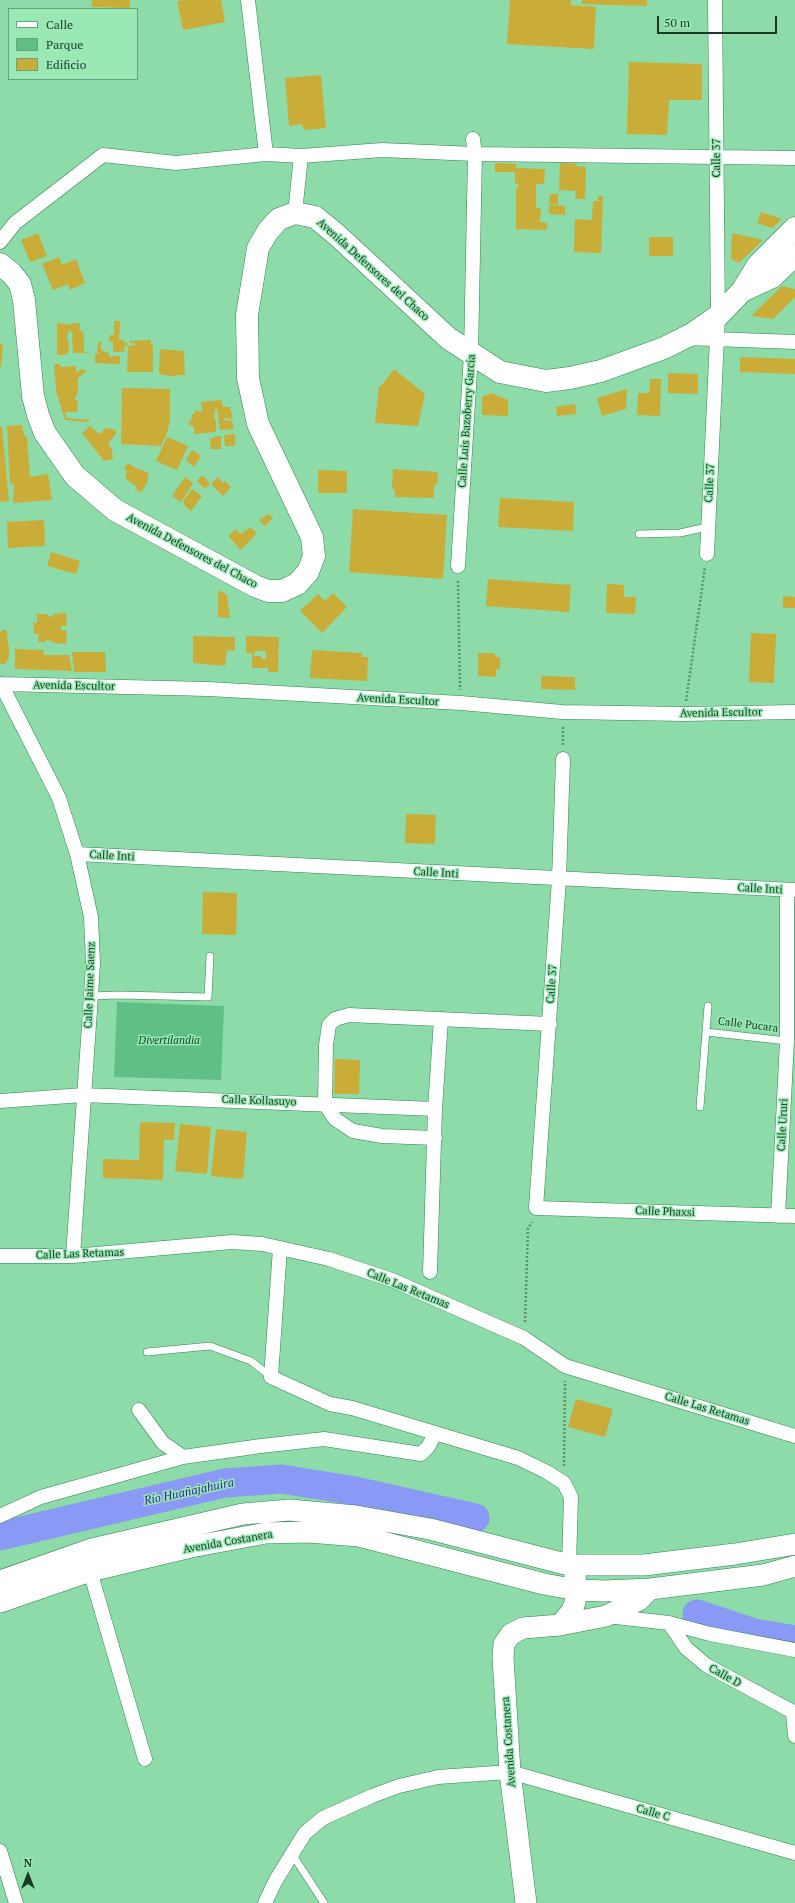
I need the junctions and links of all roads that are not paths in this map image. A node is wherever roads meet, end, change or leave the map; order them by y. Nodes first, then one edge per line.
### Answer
1 (248, 0) edge
2 (715, 0) edge
3 (474, 139) dead end
4 (266, 154) junction
5 (475, 154) junction
6 (301, 156) junction
7 (716, 156) junction
8 (795, 158) edge
9 (295, 213) junction
10 (795, 228) edge
11 (0, 242) edge
12 (795, 255) edge
13 (0, 264) edge
14 (742, 291) junction
15 (718, 316) junction
16 (684, 338) junction
17 (717, 339) junction
18 (795, 342) edge
19 (471, 354) junction
20 (707, 527) junction
21 (639, 534) dead end
22 (706, 554) road end
23 (458, 566) road end
24 (0, 684) edge
25 (795, 712) edge
26 (563, 759) road end
27 (77, 854) junction
28 (559, 879) junction
29 (791, 890) edge
30 (210, 956) dead end
31 (91, 996) junction
32 (708, 1006) dead end
33 (442, 1019) junction
34 (550, 1024) junction
35 (706, 1032) junction
36 (787, 1041) junction
37 (83, 1095) junction
38 (0, 1101) edge
39 (326, 1104) junction
40 (790, 1104) edge
41 (700, 1107) dead end
42 (435, 1109) junction
43 (435, 1138) junction
44 (536, 1208) joint
45 (778, 1216) junction
46 (795, 1216) edge
47 (280, 1248) junction
48 (0, 1256) edge
49 (73, 1256) junction
50 (430, 1272) dead end
51 (147, 1352) dead end
52 (271, 1377) junction
53 (139, 1410) dead end
54 (435, 1434) junction
55 (795, 1436) edge
56 (183, 1457) junction
57 (0, 1516) edge
58 (795, 1544) edge
59 (795, 1562) edge
60 (569, 1565) junction
61 (795, 1566) edge
62 (90, 1571) junction
63 (763, 1575) junction
64 (0, 1581) edge
65 (650, 1589) junction
66 (577, 1590) junction
67 (0, 1602) edge
68 (606, 1616) junction
69 (669, 1623) junction
70 (560, 1625) junction
71 (795, 1650) edge
72 (794, 1713) edge
73 (795, 1736) edge
74 (145, 1759) dead end
75 (510, 1772) junction
76 (0, 1851) edge
77 (795, 1853) edge
78 (291, 1854) junction
79 (16, 1903) edge
80 (265, 1903) edge
81 (324, 1903) edge
82 (526, 1903) edge

1 - 4 street
2 - 7 street, Calle 37
3 - 5 street, Calle Luis Bazoberry Garcia
4 - 6 street
4 - 11 street
5 - 6 street
5 - 7 street
5 - 19 street, Calle Luis Bazoberry Garcia
6 - 9 street
7 - 8 street
7 - 15 street, Calle 37
9 - 13 main road, Avenida Defensores del Chaco
9 - 19 main road, Avenida Defensores del Chaco
10 - 14 main road
12 - 14 main road
14 - 15 main road, Avenida Defensores del Chaco
15 - 16 main road, Avenida Defensores del Chaco
15 - 17 street, Calle 37
16 - 17 street
16 - 19 main road, Avenida Defensores del Chaco
17 - 18 street
17 - 20 street, Calle 37
19 - 23 street, Calle Luis Bazoberry Garcia
20 - 21 lane
20 - 22 street, Calle 37
24 - 25 street, Avenida Escultor
24 - 27 street, Calle Jaime Saenz
26 - 28 street, Calle 37
27 - 28 street, Calle Inti
27 - 31 street, Calle Jaime Saenz
28 - 29 street, Calle Inti
28 - 34 street, Calle 37
29 - 36 street, Calle Ururi
30 - 31 lane
31 - 37 street, Calle Jaime Saenz
32 - 35 lane, Calle Pucara
33 - 34 street
33 - 39 street
33 - 42 street
34 - 44 street, Calle 37
35 - 36 lane, Calle Pucara
35 - 41 lane, Calle Pucara
36 - 40 street, Calle Ururi
37 - 38 street, Calle Kollasuyo
37 - 39 street, Calle Kollasuyo
37 - 49 street, Calle Jaime Saenz
39 - 42 street, Calle Kollasuyo
39 - 43 street
40 - 45 street, Calle Ururi
42 - 43 street
43 - 50 street
44 - 45 street, Calle Phaxsi
45 - 46 street, Calle Phaxsi
47 - 49 street, Calle Las Retamas
47 - 52 street
47 - 55 street, Calle Las Retamas
48 - 49 street, Calle Las Retamas
51 - 52 lane
52 - 54 street
53 - 56 street
54 - 56 street
54 - 60 street
56 - 57 street
58 - 60 main road, Avenida Costanera
59 - 63 main road
60 - 64 main road, Avenida Costanera
60 - 66 main road
61 - 63 main road, Avenida Costanera
62 - 66 main road, Avenida Costanera
62 - 67 main road, Avenida Costanera
62 - 74 street
63 - 65 main road, Avenida Costanera
65 - 66 main road, Avenida Costanera
65 - 68 main road, Avenida Costanera
66 - 70 main road
68 - 69 street
68 - 70 main road, Avenida Costanera
69 - 71 street
69 - 72 street, Calle D
70 - 75 main road, Avenida Costanera
72 - 73 street
75 - 77 street, Calle C
75 - 78 street, Calle C
75 - 82 main road, Avenida Costanera
76 - 79 street
78 - 80 street, Calle C
78 - 81 lane

